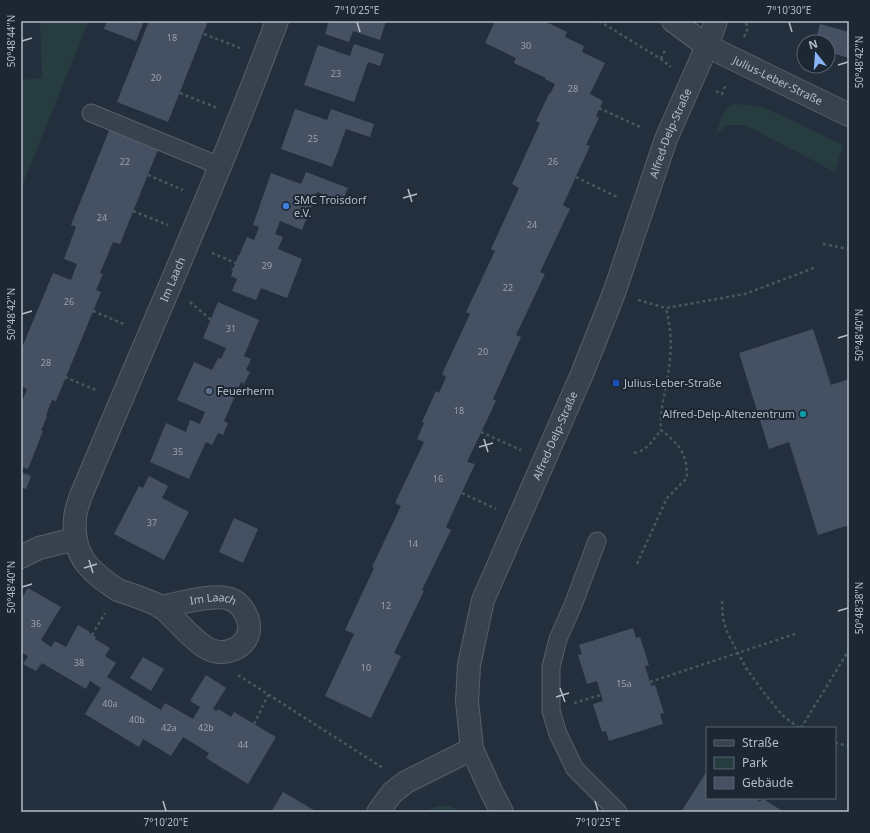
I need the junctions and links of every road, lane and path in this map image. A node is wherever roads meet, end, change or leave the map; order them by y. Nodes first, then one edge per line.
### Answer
1 (277, 21) edge
2 (599, 21) edge
3 (673, 21) edge
4 (716, 21) edge
5 (204, 34) dead end
6 (708, 46) junction
7 (263, 57) junction
8 (693, 79) junction
9 (180, 93) dead end
10 (599, 108) dead end
11 (91, 113) dead end
12 (849, 115) edge
13 (240, 117) junction
14 (666, 139) junction
15 (220, 166) junction
16 (148, 175) dead end
17 (576, 177) dead end
18 (206, 200) junction
19 (642, 210) junction
20 (133, 211) dead end
21 (192, 234) junction
22 (823, 244) dead end
23 (849, 248) edge
24 (814, 268) dead end
25 (614, 293) junction
26 (666, 308) junction
27 (93, 311) dead end
28 (150, 334) junction
29 (65, 377) dead end
30 (121, 400) junction
31 (661, 430) junction
32 (481, 432) dead end
33 (634, 453) dead end
34 (544, 461) junction
35 (462, 493) dead end
36 (518, 520) junction
37 (75, 539) junction
38 (597, 541) dead end
39 (21, 557) edge
40 (636, 564) dead end
41 (722, 601) dead end
42 (160, 607) junction
43 (798, 633) dead end
44 (849, 650) edge
45 (219, 654) junction
46 (739, 654) junction
47 (650, 682) dead end
48 (268, 695) junction
49 (254, 724) dead end
50 (799, 727) edge
51 (801, 727) edge
52 (836, 743) edge
53 (849, 746) edge
54 (472, 749) junction
55 (406, 782) junction
56 (378, 812) edge
57 (502, 812) edge
58 (618, 812) edge

1 - 7 street, Im Laach
2 - 8 path
3 - 6 street, Julius-Leber-Straße
4 - 6 street, Alfred-Delp-Straße
5 - 7 path
6 - 8 street, Alfred-Delp-Straße
6 - 12 street, Julius-Leber-Straße
7 - 13 street, Im Laach
8 - 14 street, Alfred-Delp-Straße
9 - 13 path
10 - 14 path
11 - 15 lane
13 - 15 street, Im Laach
14 - 19 street, Alfred-Delp-Straße
15 - 18 street, Im Laach
16 - 18 path
17 - 19 path
18 - 21 street, Im Laach
19 - 25 street, Alfred-Delp-Straße
20 - 21 path
21 - 28 street, Im Laach
22 - 23 path
24 - 26 path
25 - 26 path
25 - 34 street, Alfred-Delp-Straße
26 - 31 path
27 - 28 path
28 - 30 street, Im Laach
29 - 30 path
30 - 37 street, Im Laach
31 - 33 path
31 - 40 path
32 - 34 path
34 - 36 street, Alfred-Delp-Straße
35 - 36 path
36 - 54 street, Alfred-Delp-Straße
37 - 39 street
37 - 42 street, Im Laach
38 - 58 lane
41 - 46 path
42 - 45 street, Im Laach
42 - 45 street, Im Laach
43 - 46 path
44 - 51 path
45 - 48 path
46 - 47 path
46 - 50 path
48 - 49 path
48 - 55 path
52 - 53 path
54 - 55 street
54 - 57 street, Alfred-Delp-Straße
55 - 56 street

